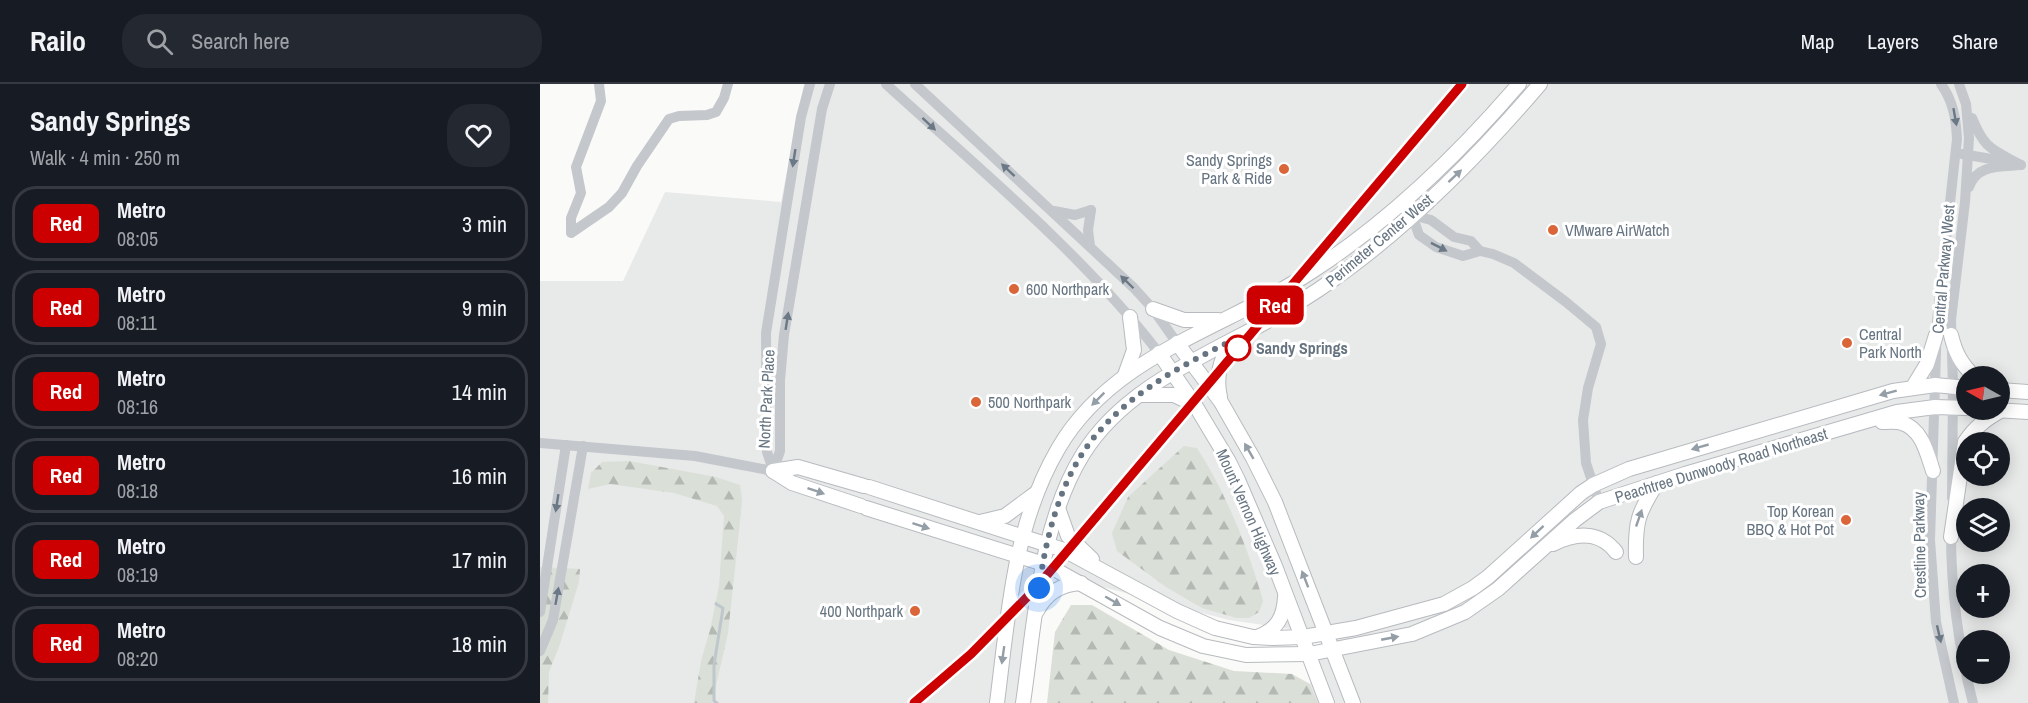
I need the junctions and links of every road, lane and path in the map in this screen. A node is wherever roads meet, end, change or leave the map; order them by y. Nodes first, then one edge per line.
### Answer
1 (599, 84) edge
2 (728, 84) edge
3 (810, 84) edge
4 (830, 84) edge
5 (886, 84) edge
6 (915, 84) edge
7 (1519, 84) edge
8 (1540, 84) edge
9 (1941, 84) edge
10 (1959, 84) edge
11 (1966, 104) junction
12 (798, 138) junction
13 (816, 142) junction
14 (1956, 154) junction
15 (1968, 155) junction
16 (2025, 165) edge
17 (1965, 202) junction
18 (1401, 204) junction
19 (1051, 210) junction
20 (1412, 215) junction
21 (1945, 245) junction
22 (1090, 246) junction
23 (1959, 247) junction
24 (1480, 251) junction
25 (1153, 309) junction
26 (1130, 317) junction
27 (1223, 320) junction
28 (1936, 335) junction
29 (1951, 335) junction
30 (1231, 341) junction
31 (1177, 343) junction
32 (1159, 353) junction
33 (1191, 361) junction
34 (1956, 366) edge
35 (1963, 366) edge
36 (1173, 371) junction
37 (1125, 375) junction
38 (1935, 385) junction
39 (1913, 387) junction
40 (1956, 387) edge
41 (2010, 391) edge
42 (2028, 392) edge
43 (1139, 395) junction
44 (1221, 402) junction
45 (1196, 405) junction
46 (1935, 406) junction
47 (1956, 407) edge
48 (2010, 411) edge
49 (2028, 412) edge
50 (1959, 420) edge
51 (1983, 420) edge
52 (1865, 422) junction
53 (540, 443) edge
54 (567, 445) junction
55 (584, 446) junction
56 (773, 471) junction
57 (1933, 471) junction
58 (1657, 483) junction
59 (1593, 485) junction
60 (1036, 494) junction
61 (1599, 502) junction
62 (1058, 508) junction
63 (979, 523) junction
64 (1022, 536) junction
65 (1951, 537) junction
66 (1047, 543) junction
67 (1540, 551) junction
68 (1616, 552) dead end
69 (1018, 556) junction
70 (1636, 557) dead end
71 (1042, 563) junction
72 (1100, 567) junction
73 (1951, 574) junction
74 (1932, 575) junction
75 (1082, 583) junction
76 (1285, 592) junction
77 (540, 612) edge
78 (1036, 613) junction
79 (1325, 634) junction
80 (1256, 637) junction
81 (1303, 637) junction
82 (1333, 650) junction
83 (540, 651) edge
84 (1309, 654) junction
85 (997, 703) edge
86 (1023, 703) edge
87 (1327, 703) edge
88 (1353, 703) edge
89 (1954, 703) edge
90 (1973, 703) edge

1 - 2 street
3 - 12 street, North Park Place
4 - 13 street, North Park Place
5 -> 26 street, Mount Vernon Highway
19 -> 6 street, Mount Vernon Highway
7 - 18 main road, Perimeter Center West
20 -> 8 main road, Perimeter Center West
9 -> 14 street, Central Parkway West
10 - 11 street
11 - 15 street, Central Parkway West
11 - 16 street
12 - 13 street
12 -> 56 street, North Park Place
56 -> 13 street, North Park Place
14 - 15 street
14 - 21 street, Central Parkway West
15 - 16 street
15 - 17 street, Central Parkway West
16 - 17 street
17 - 23 street, Central Parkway West
18 - 20 street
18 - 27 main road, Perimeter Center West
19 - 22 street, Mount Vernon Highway
19 - 22 street
20 - 24 street
20 -> 24 street
20 - 30 main road, Perimeter Center West
21 - 23 street
21 - 28 street, Central Parkway West
25 -> 22 street, Mount Vernon Highway
23 - 29 street, Central Parkway West
24 - 59 street
25 - 27 main road
25 - 31 street, Mount Vernon Highway
26 - 32 street, Mount Vernon Highway
26 - 37 main road
27 - 31 main road, Perimeter Center West
28 - 38 street, Central Parkway West
28 - 39 main road
29 - 34 street, Central Parkway West
29 - 35 main road
30 - 33 main road, Perimeter Center West
30 - 44 main road
31 - 32 main road, Perimeter Center West
31 - 33 main road, Mount Vernon Highway
32 - 36 main road, Mount Vernon Highway
32 - 37 main road, Perimeter Center West
33 - 36 main road, Perimeter Center West
33 - 44 main road, Mount Vernon Highway
36 - 43 main road, Perimeter Center West
36 - 45 main road, Mount Vernon Highway
37 -> 60 main road, Perimeter Center West
38 - 39 main road, Peachtree Dunwoody Road Northeast
38 - 40 main road, Peachtree Dunwoody Road Northeast
38 - 46 street, Crestline Parkway
39 -> 59 main road, Peachtree Dunwoody Road Northeast
41 - 42 main road
43 - 45 main road
43 - 62 main road, Perimeter Center West
79 -> 44 main road, Mount Vernon Highway
45 - 76 main road, Mount Vernon Highway
46 - 47 main road, Peachtree Dunwoody Road Northeast
46 - 52 main road, Peachtree Dunwoody Road Northeast
46 - 57 street, Crestline Parkway
48 - 49 main road
50 - 65 street, Crestline Parkway
51 - 65 main road
52 - 57 main road
52 - 58 main road, Peachtree Dunwoody Road Northeast
53 - 54 street, Peachtree Dunwoody Road Northeast
54 - 55 street, Peachtree Dunwoody Road Northeast
54 -> 77 street
55 - 56 street, Peachtree Dunwoody Road Northeast
83 -> 55 street
56 - 63 main road, Peachtree Dunwoody Road Northeast
56 -> 69 main road, Peachtree Dunwoody Road Northeast
57 - 74 street, Crestline Parkway
58 - 61 main road, Peachtree Dunwoody Road Northeast
70 -> 58 main road
59 - 61 street
59 -> 79 main road, Peachtree Dunwoody Road Northeast
60 - 63 main road
60 - 64 main road, Perimeter Center West
61 - 67 main road, Peachtree Dunwoody Road Northeast
62 - 66 main road, Perimeter Center West
62 - 72 main road
63 - 64 main road, Peachtree Dunwoody Road Northeast
64 - 66 main road, Peachtree Dunwoody Road Northeast
64 - 69 main road, Perimeter Center West
65 - 73 street, Crestline Parkway
66 - 71 main road, Perimeter Center West
66 - 72 main road, Peachtree Dunwoody Road Northeast
67 - 68 main road
82 -> 67 main road, Peachtree Dunwoody Road Northeast
69 - 71 main road, Peachtree Dunwoody Road Northeast
69 -> 85 main road, Perimeter Center West
71 - 75 main road, Peachtree Dunwoody Road Northeast
71 - 78 main road, Perimeter Center West
72 - 80 main road, Peachtree Dunwoody Road Northeast
73 - 74 street
73 - 90 street, Crestline Parkway
74 -> 89 street, Crestline Parkway
75 - 78 main road
75 -> 84 main road, Peachtree Dunwoody Road Northeast
76 - 80 main road
76 - 81 main road, Mount Vernon Highway
78 - 86 main road, Perimeter Center West
79 - 81 main road, Peachtree Dunwoody Road Northeast
79 - 82 main road, Mount Vernon Highway
80 - 81 main road, Peachtree Dunwoody Road Northeast
81 - 84 main road, Mount Vernon Highway
82 - 84 main road, Peachtree Dunwoody Road Northeast
82 - 88 main road, Mount Vernon Highway
84 - 87 main road, Mount Vernon Highway

